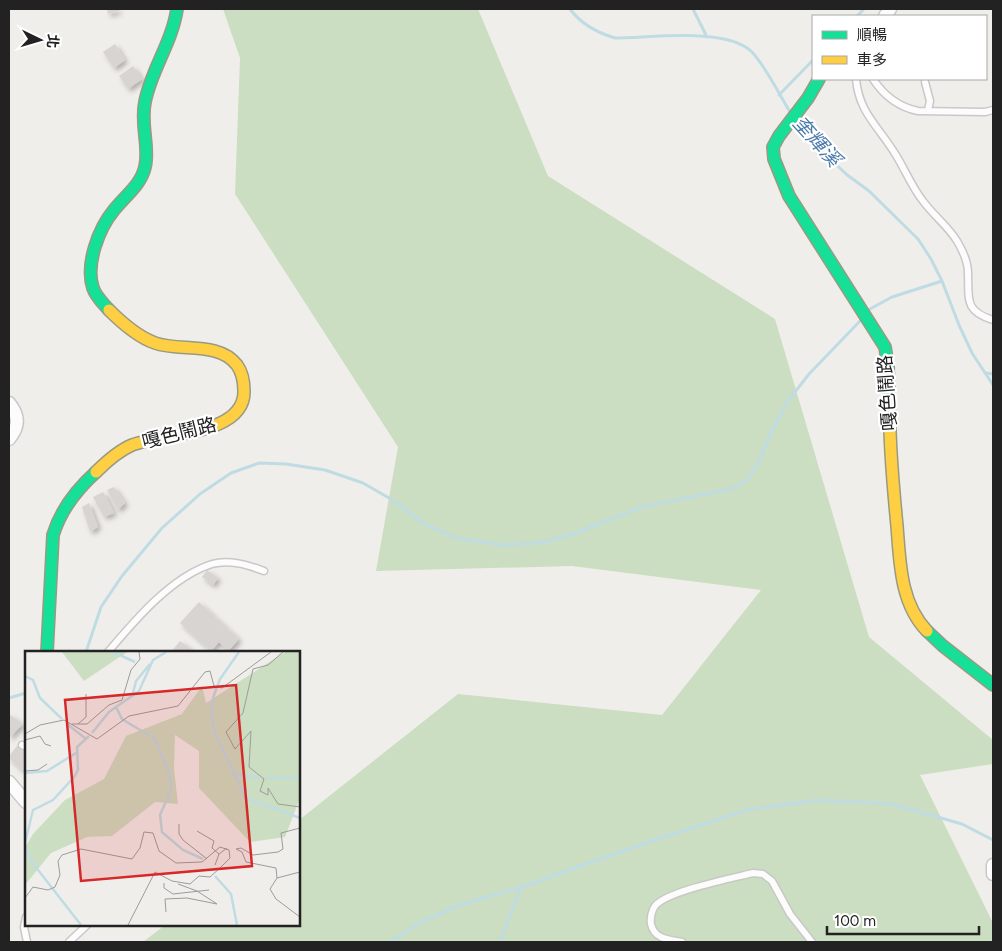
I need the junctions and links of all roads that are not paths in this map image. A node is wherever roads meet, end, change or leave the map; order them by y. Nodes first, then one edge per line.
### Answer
1 (177, 9) edge
2 (818, 80) edge
3 (856, 80) edge
4 (874, 80) edge
5 (925, 82) dead end
6 (928, 110) junction
7 (993, 110) edge
8 (993, 320) edge
9 (9, 403) edge
10 (9, 439) edge
11 (264, 571) dead end
12 (47, 651) edge
13 (109, 651) edge
14 (993, 685) edge
15 (9, 782) edge
16 (25, 801) edge
17 (993, 865) edge
18 (993, 874) edge
19 (25, 922) edge
20 (85, 926) edge
21 (27, 942) edge
22 (69, 942) edge
23 (682, 942) edge
24 (812, 942) edge

1 - 12 street, 嘎色鬧路
2 - 14 street, 嘎色鬧路
3 - 8 lane
4 - 6 lane
5 - 6 lane
6 - 7 lane
9 - 10 street
11 - 13 lane
15 - 16 street
17 - 18 street
19 - 21 lane
20 - 22 lane
23 - 24 lane

